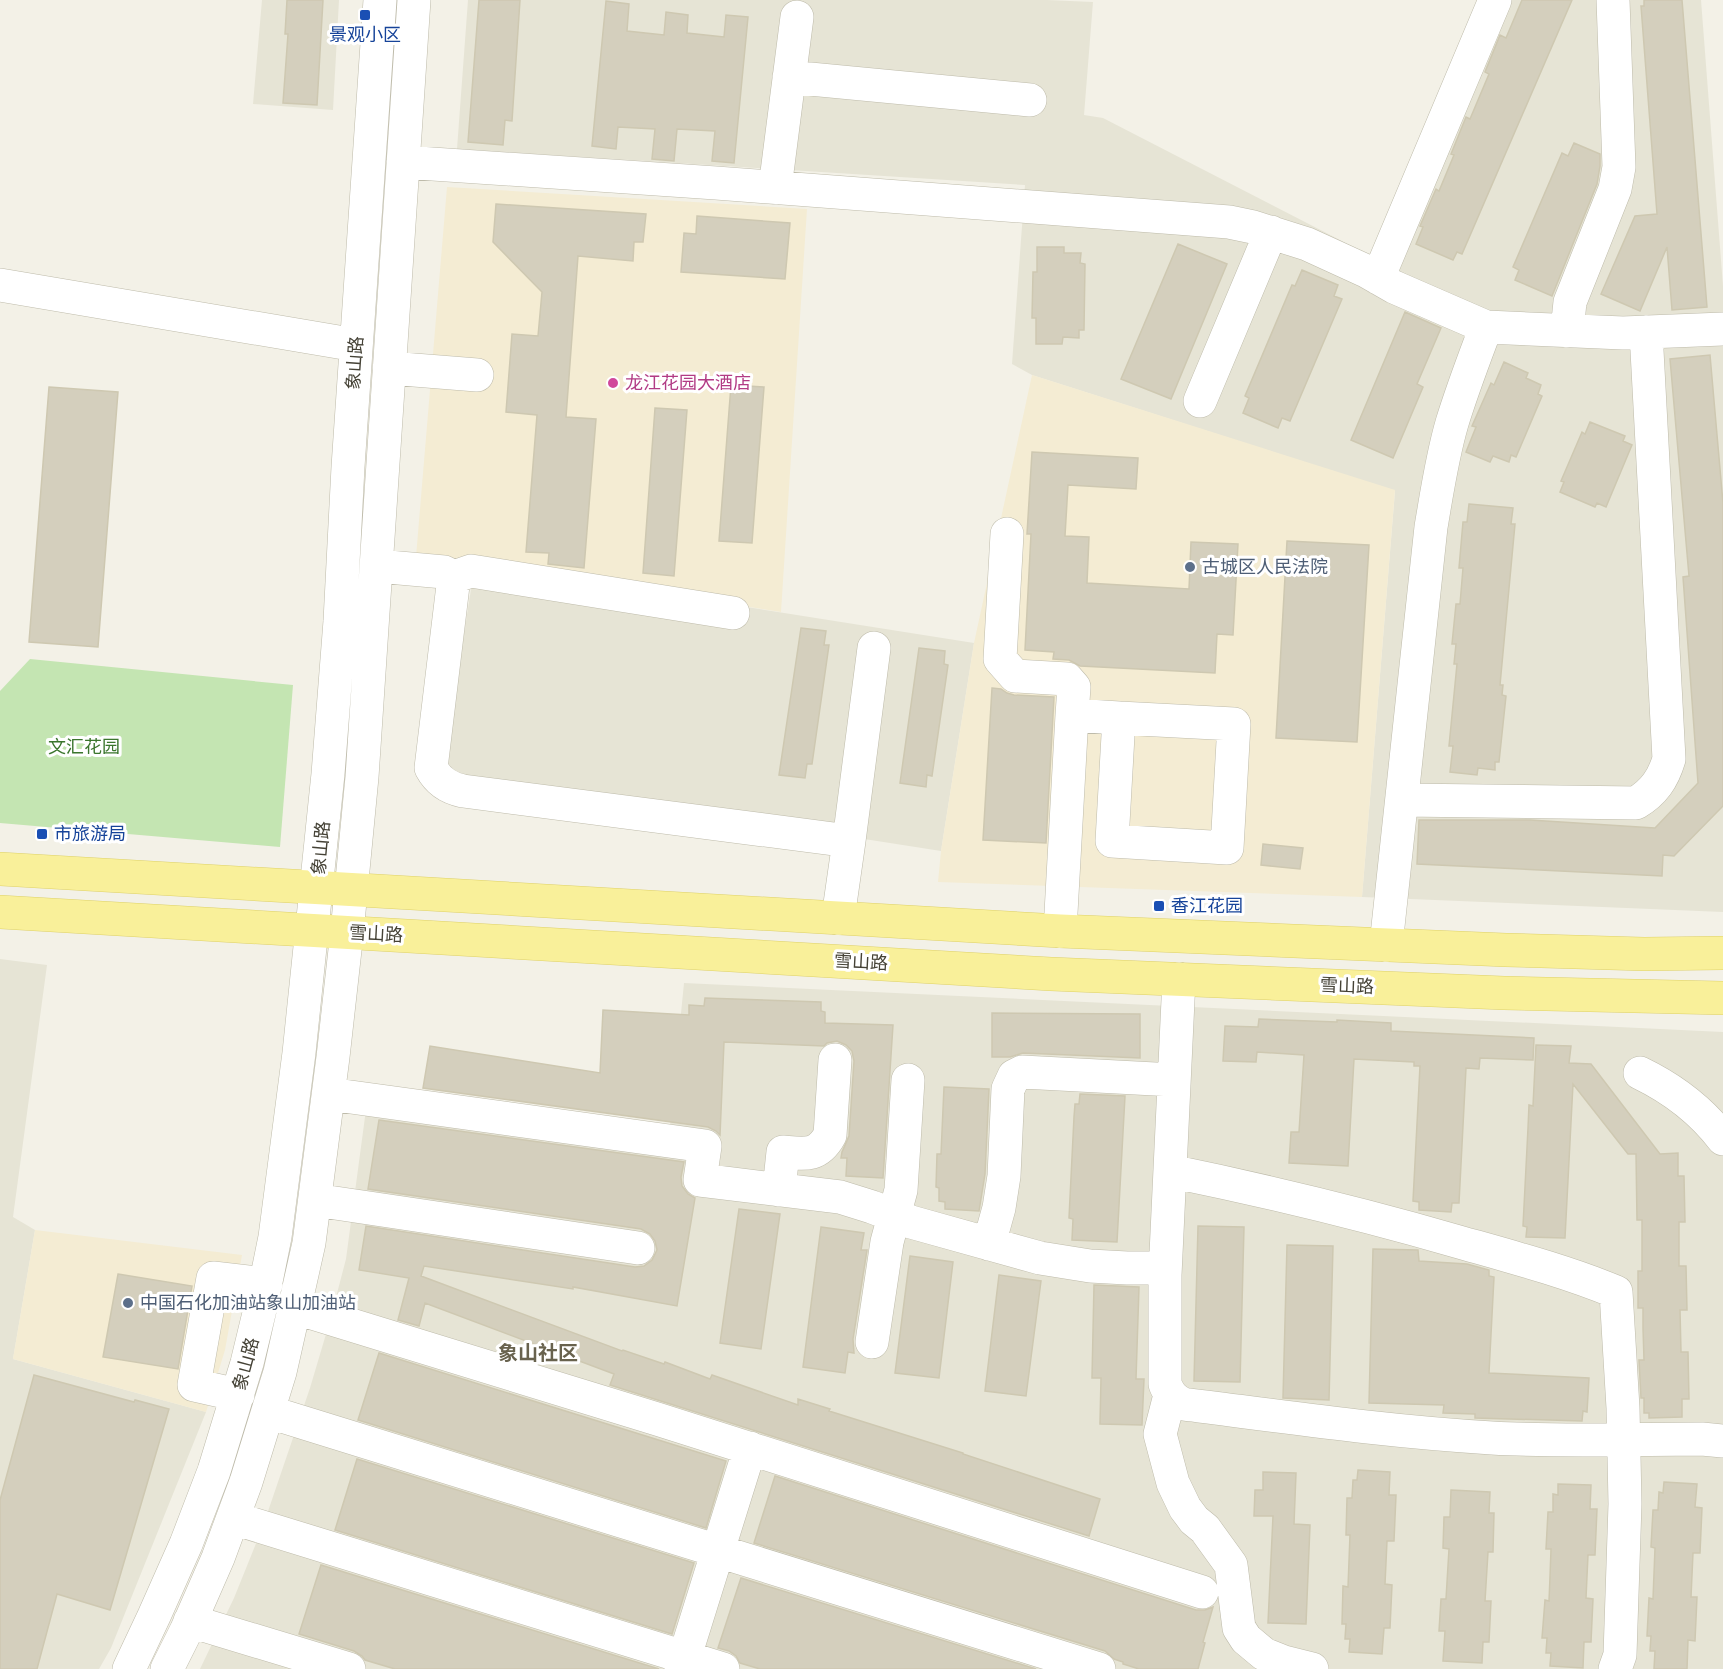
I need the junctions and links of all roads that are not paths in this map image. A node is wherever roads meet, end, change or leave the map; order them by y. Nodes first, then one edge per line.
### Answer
1 (380, 0) edge
2 (414, 0) edge
3 (1495, 0) edge
4 (1613, 0) edge
5 (797, 17) dead end
6 (789, 77) junction
7 (1030, 100) dead end
8 (403, 162) junction
9 (776, 188) junction
10 (1271, 232) junction
11 (1378, 278) junction
12 (0, 285) edge
13 (1486, 327) junction
14 (1723, 328) edge
15 (1567, 331) junction
16 (1647, 332) junction
17 (357, 345) junction
18 (389, 368) junction
19 (477, 375) dead end
20 (1200, 401) dead end
21 (1007, 534) dead end
22 (377, 566) junction
23 (454, 577) junction
24 (733, 613) dead end
25 (874, 648) dead end
26 (1072, 715) junction
27 (1119, 718) junction
28 (1402, 800) junction
29 (849, 841) junction
30 (0, 869) edge
31 (317, 887) junction
32 (351, 889) junction
33 (0, 912) edge
34 (838, 918) junction
35 (313, 930) junction
36 (1060, 931) junction
37 (347, 932) junction
38 (1386, 945) junction
39 (1723, 953) edge
40 (1179, 979) junction
41 (1723, 998) edge
42 (835, 1060) dead end
43 (1640, 1073) dead end
44 (908, 1080) dead end
45 (1174, 1080) junction
46 (328, 1094) junction
47 (1723, 1139) edge
48 (1170, 1171) junction
49 (779, 1190) junction
50 (315, 1200) junction
51 (894, 1215) junction
52 (989, 1244) junction
53 (638, 1248) dead end
54 (1165, 1268) junction
55 (266, 1284) junction
56 (296, 1308) junction
57 (872, 1342) dead end
58 (238, 1395) junction
59 (1170, 1395) junction
60 (269, 1412) junction
61 (1624, 1440) junction
62 (1723, 1441) edge
63 (750, 1449) junction
64 (233, 1518) junction
65 (718, 1551) junction
66 (1202, 1592) dead end
67 (190, 1621) junction
68 (683, 1663) edge
69 (129, 1669) edge
70 (167, 1669) edge
71 (349, 1669) edge
72 (723, 1669) edge
73 (1099, 1669) edge
74 (1312, 1669) edge
75 (1615, 1669) edge

1 - 17 street, 象山路
2 - 8 street, 象山路
3 - 11 street
4 - 15 street
5 - 6 street
6 - 7 street
6 - 9 street
8 - 9 street
8 - 18 street, 象山路
9 - 10 street
10 - 11 street
10 - 20 street
11 - 13 street
12 - 17 street
13 - 15 street
13 - 28 street
14 - 16 street
15 - 16 street
16 - 28 street
17 - 31 street, 象山路
18 - 19 street
18 - 22 street, 象山路
21 - 26 street
22 - 23 street
22 - 32 street, 象山路
23 - 24 street
23 - 29 street
25 - 29 street
26 - 27 street
26 - 36 street
27 - 27 street
28 - 38 street
29 - 34 street
30 - 31 main road
31 - 32 main road
31 - 35 street, 象山路
32 - 34 main road
32 - 37 street, 象山路
33 - 35 main road, 雪山路
34 - 36 main road
35 - 37 main road, 雪山路
35 - 55 street, 象山路
36 - 38 main road
37 - 40 main road, 雪山路
37 - 46 street, 象山路
38 - 39 main road
40 - 41 main road, 雪山路
40 - 45 street
42 - 49 street
43 - 47 street
44 - 51 street
45 - 48 street
45 - 52 street
46 - 49 street
46 - 50 street, 象山路
48 - 54 street
48 - 61 street
49 - 51 street
50 - 53 street
50 - 56 street, 象山路
51 - 52 street
51 - 57 street
52 - 54 street
54 - 59 street
55 - 58 street, 象山路
55 - 58 street
56 - 60 street, 象山路
56 - 63 street
58 - 69 street, 象山路
59 - 61 street
59 - 74 street
60 - 64 street, 象山路
60 - 65 street
61 - 62 street
61 - 75 street
63 - 65 street
63 - 66 street
64 - 67 street, 象山路
64 - 68 street
65 - 68 street
65 - 73 street
67 - 70 street, 象山路
67 - 71 street
68 - 72 street

